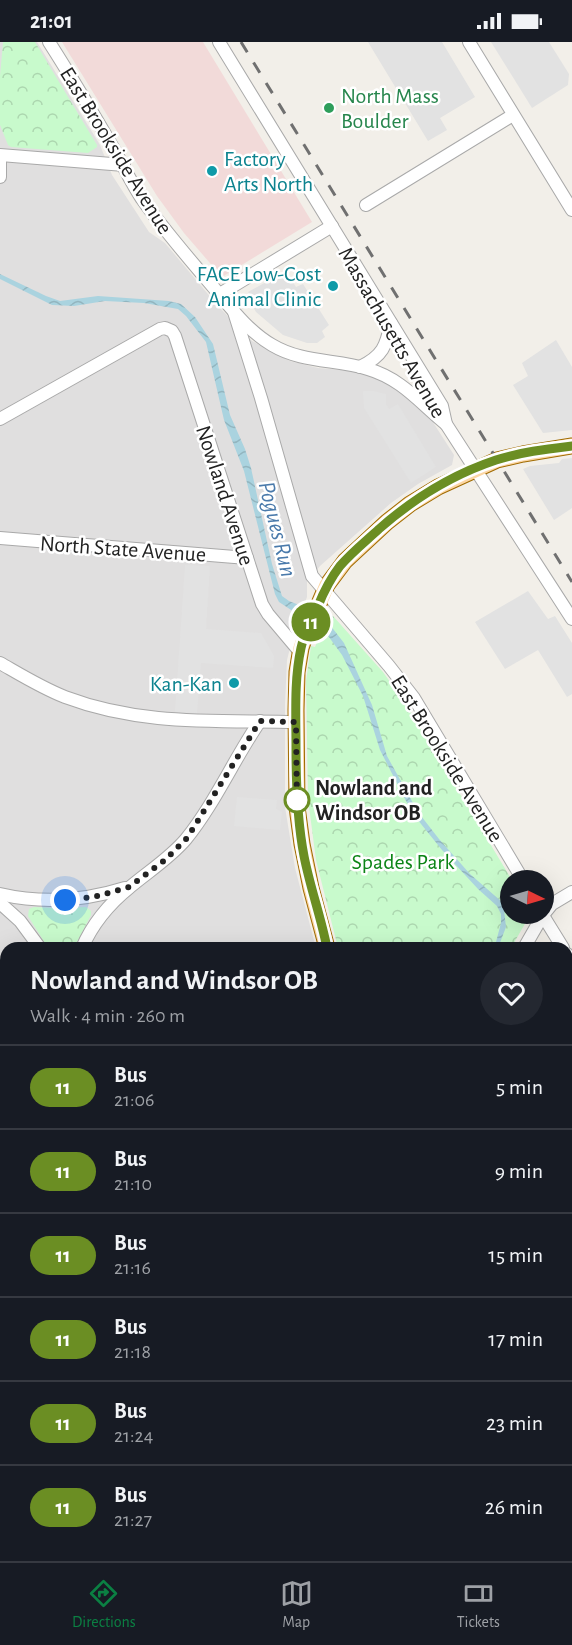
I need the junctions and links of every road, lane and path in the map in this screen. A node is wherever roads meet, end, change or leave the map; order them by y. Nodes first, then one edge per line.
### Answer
1 (49, 42) edge
2 (219, 42) edge
3 (469, 42) edge
4 (513, 115) junction
5 (0, 154) edge
6 (0, 160) edge
7 (124, 165) junction
8 (0, 177) edge
9 (366, 205) dead end
10 (572, 210) edge
11 (332, 226) junction
12 (220, 294) junction
13 (234, 312) junction
14 (391, 323) junction
15 (360, 367) junction
16 (0, 419) edge
17 (446, 423) junction
18 (572, 446) edge
19 (475, 469) junction
20 (0, 538) edge
21 (247, 558) junction
22 (325, 591) junction
23 (572, 619) edge
24 (302, 646) junction
25 (0, 663) edge
26 (260, 721) junction
27 (296, 722) junction
28 (517, 870) edge
29 (129, 887) junction
30 (572, 892) edge
31 (0, 894) edge
32 (0, 903) edge
33 (554, 903) edge
34 (537, 924) edge
35 (549, 924) edge
36 (36, 942) edge
37 (85, 942) edge
38 (325, 942) edge
39 (527, 942) edge
40 (559, 942) edge

1 - 7 street, East Brookside Avenue
2 - 11 street, Massachusetts Avenue
3 - 4 street
4 - 9 street
4 - 10 street
5 - 7 street
6 - 8 street
7 - 12 street, East Brookside Avenue
11 - 12 street
11 - 14 street, Massachusetts Avenue
12 - 13 street, East Brookside Avenue
13 - 15 street, East Brookside Avenue
13 - 22 street, East Brookside Avenue
14 - 15 street
14 - 17 street, Massachusetts Avenue
15 - 17 street, East Brookside Avenue
16 - 21 street, Nowland Avenue
17 - 19 street, Massachusetts Avenue
18 - 19 main road
19 - 22 main road
19 - 23 street, Massachusetts Avenue
20 - 21 street, North State Avenue
21 - 24 street, Nowland Avenue
22 - 24 main road
22 - 28 street, East Brookside Avenue
24 - 27 main road
25 - 26 street
26 - 27 street
26 - 29 street
27 - 38 main road
29 - 31 street
29 - 37 street
30 - 33 street
32 - 36 street
34 - 39 street
35 - 40 street

